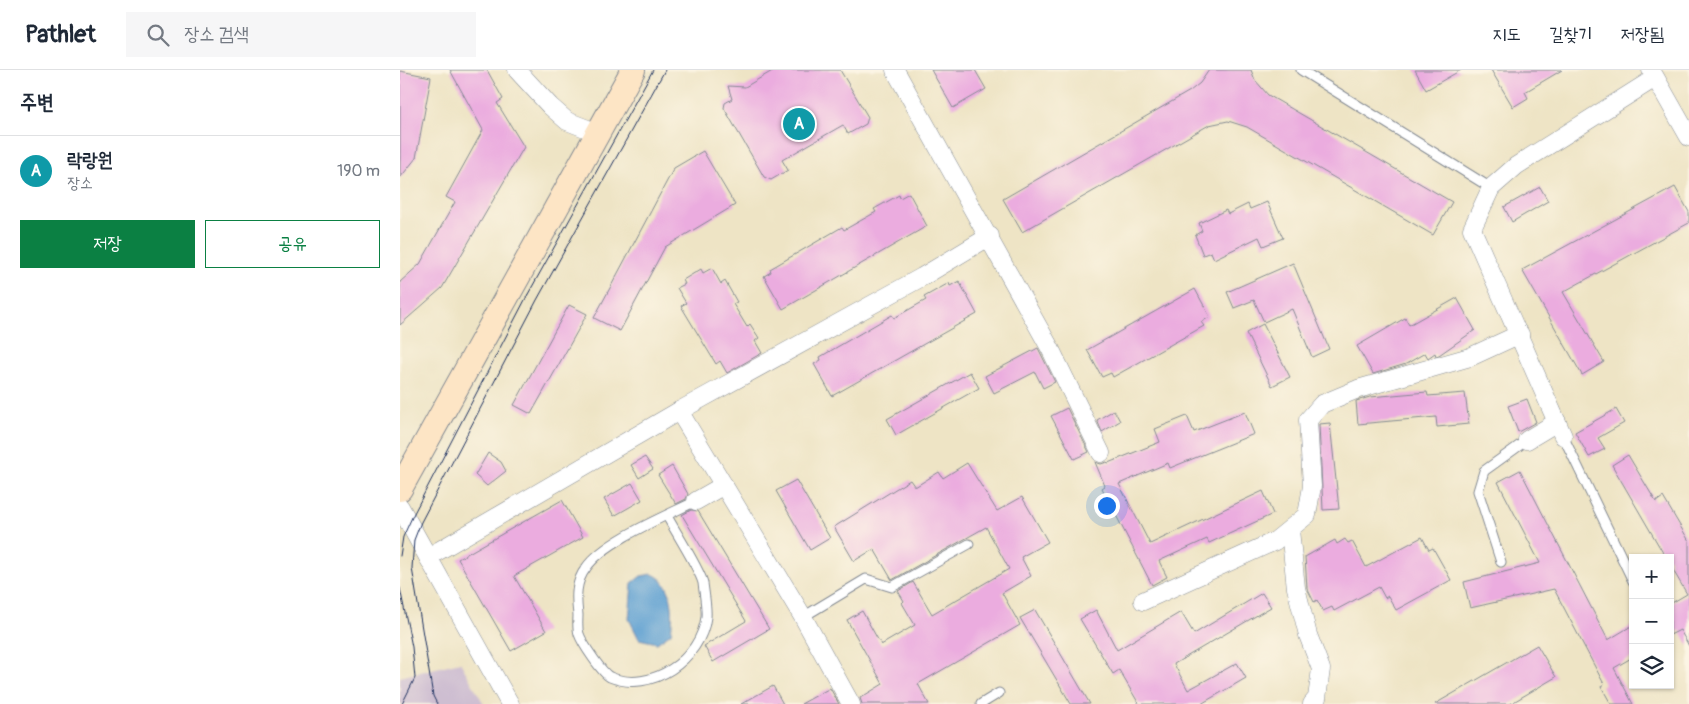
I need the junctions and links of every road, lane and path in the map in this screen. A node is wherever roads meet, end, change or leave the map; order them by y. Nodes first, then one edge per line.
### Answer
1 (517, 70) edge
2 (633, 70) edge
3 (895, 70) edge
4 (1301, 70) edge
5 (1653, 74) edge
6 (598, 133) junction
7 (1689, 137) edge
8 (1491, 188) junction
9 (990, 236) junction
10 (1520, 334) junction
11 (679, 411) junction
12 (1560, 429) junction
13 (1527, 440) joint
14 (1101, 453) dead end
15 (724, 485) junction
16 (400, 489) edge
17 (696, 501) joint
18 (400, 507) edge
19 (667, 516) junction
20 (1290, 530) junction
21 (969, 544) dead end
22 (428, 557) junction
23 (1501, 562) dead end
24 (1629, 574) edge
25 (1143, 601) dead end
26 (803, 617) junction
27 (999, 693) dead end
28 (510, 704) edge
29 (851, 704) edge
30 (981, 704) edge
31 (1312, 704) edge

1 - 6 street
2 - 6 main road
3 - 9 street
4 - 8 lane
5 - 7 street
5 - 8 street
6 - 16 main road
8 - 10 street
9 - 11 street
9 - 14 street
10 - 12 street
10 - 20 street
11 - 15 street
11 - 22 street
12 - 13 street
12 - 24 lane
13 - 23 lane
15 - 17 street
15 - 26 street
17 - 19 lane
18 - 22 street
19 - 19 lane
20 - 25 street
20 - 31 street
21 - 26 lane
22 - 28 street
26 - 29 street
27 - 30 lane

